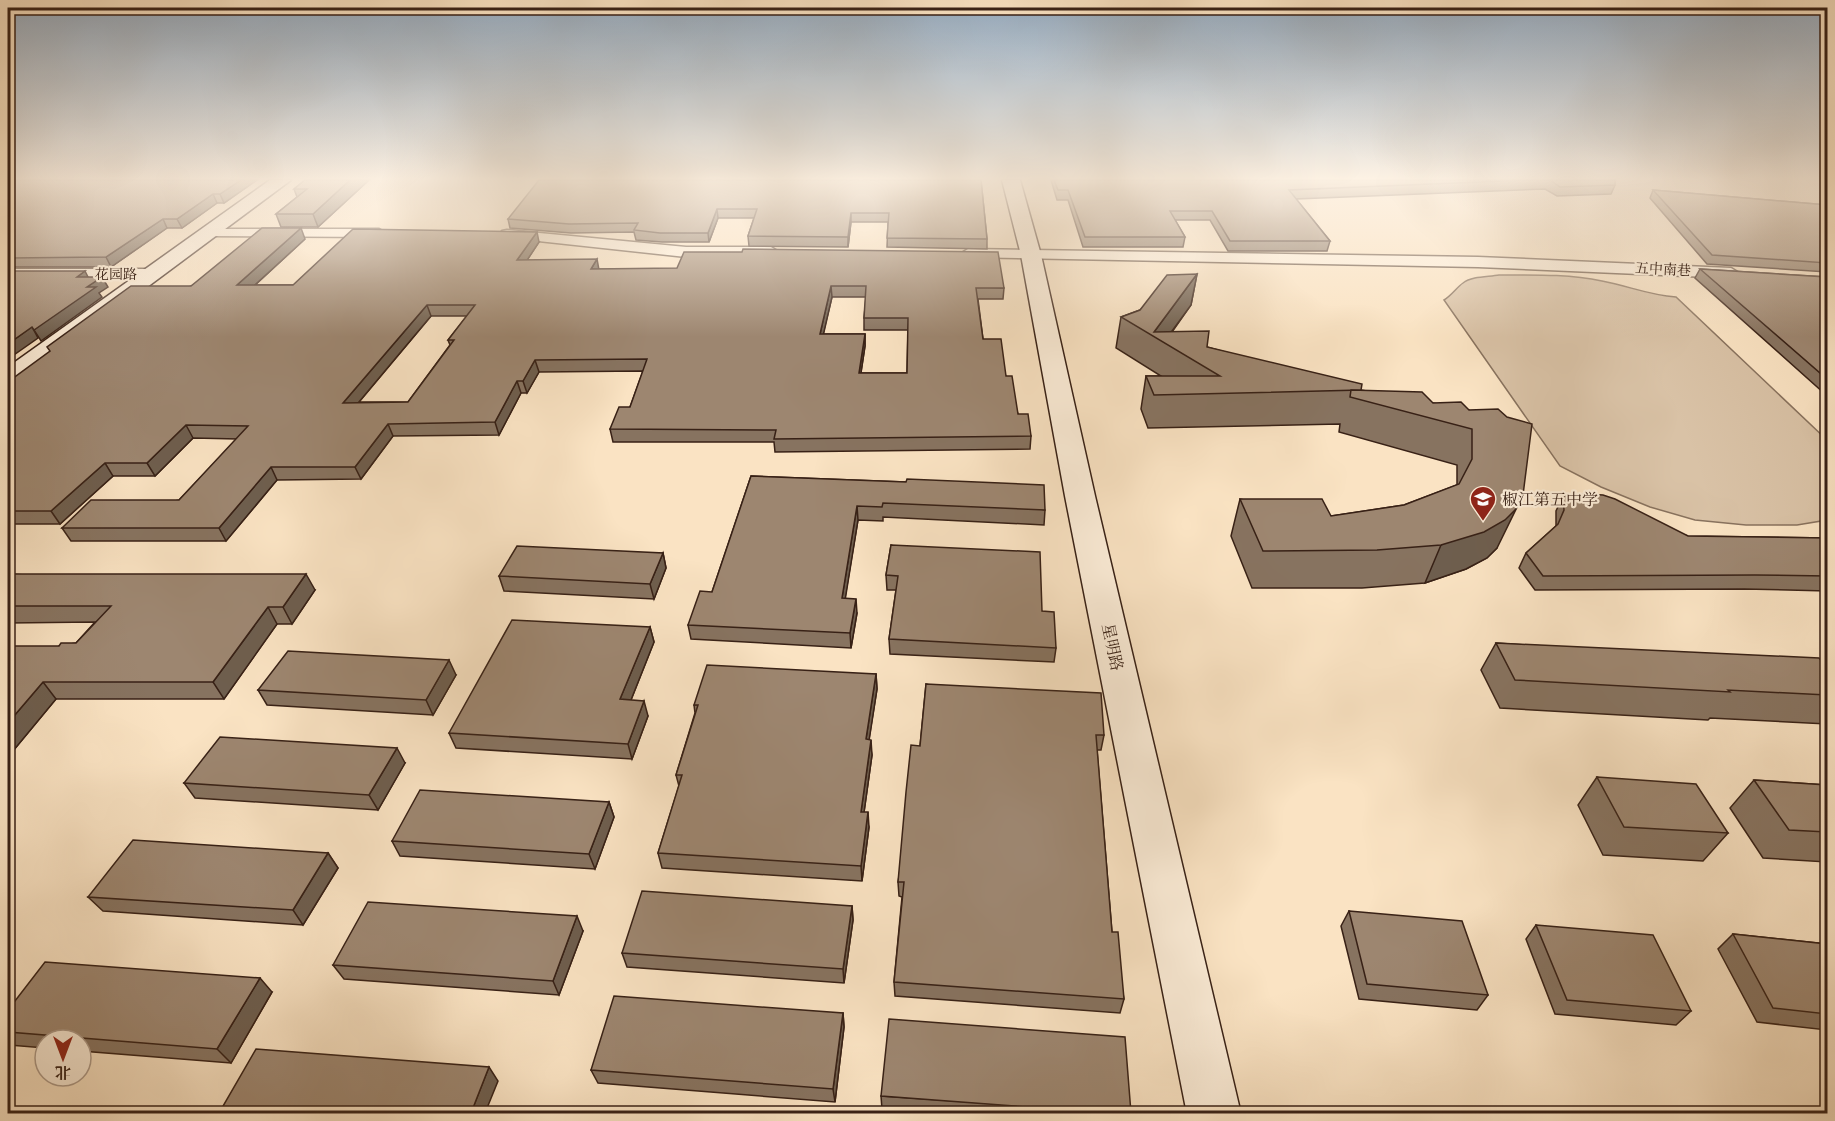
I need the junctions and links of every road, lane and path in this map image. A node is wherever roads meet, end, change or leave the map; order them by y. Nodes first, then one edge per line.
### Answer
1 (211, 232) edge
2 (267, 232) edge
3 (1025, 232) edge
4 (390, 233) edge
5 (486, 234) edge
6 (781, 252) edge
7 (948, 254) edge
8 (1031, 255) junction
9 (1743, 273) edge
10 (8, 274) edge
11 (153, 274) junction
12 (8, 379) edge
13 (1214, 1113) edge

1 - 11 street
2 - 4 street
3 - 8 street, 星明路
5 - 6 street
7 - 8 street, 五中南巷
8 - 9 street, 五中南巷
8 - 13 street, 星明路
10 - 11 street, 花园路
11 - 12 street

